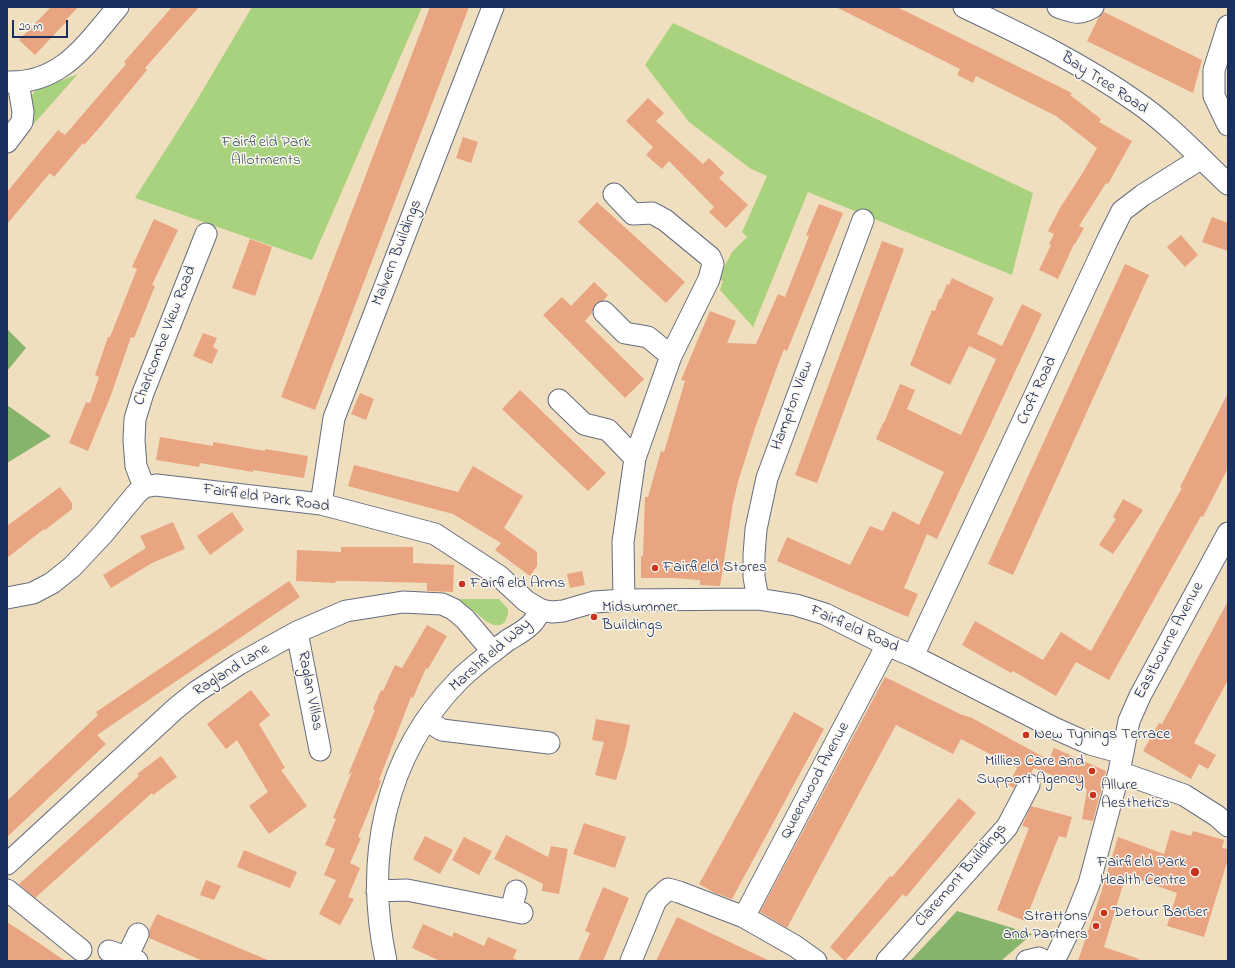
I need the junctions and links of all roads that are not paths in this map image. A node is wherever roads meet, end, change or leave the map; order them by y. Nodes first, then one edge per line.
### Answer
1 (118, 7) edge
2 (493, 7) edge
3 (964, 7) edge
4 (1058, 7) edge
5 (1093, 7) edge
6 (1228, 26) edge
7 (13, 82) edge
8 (1228, 125) edge
9 (7, 142) edge
10 (1200, 158) junction
11 (1228, 184) edge
12 (614, 194) dead end
13 (863, 220) dead end
14 (206, 234) dead end
15 (604, 312) dead end
16 (671, 356) junction
17 (559, 400) dead end
18 (635, 458) junction
19 (144, 487) junction
20 (321, 504) junction
21 (1228, 533) edge
22 (7, 598) edge
23 (758, 599) junction
24 (624, 600) junction
25 (541, 610) junction
26 (297, 632) junction
27 (887, 646) junction
28 (493, 652) junction
29 (913, 656) junction
30 (426, 720) junction
31 (549, 743) dead end
32 (320, 750) dead end
33 (1121, 762) junction
34 (1029, 785) dead end
35 (1228, 826) edge
36 (7, 864) edge
37 (7, 890) edge
38 (376, 890) junction
39 (516, 905) dead end
40 (744, 917) junction
41 (138, 934) dead end
42 (81, 950) dead end
43 (124, 956) edge
44 (386, 961) edge
45 (631, 961) edge
46 (816, 961) edge
47 (887, 961) edge
48 (1027, 961) edge
49 (1044, 961) edge
50 (1054, 961) edge

1 - 7 street
2 - 20 street, Malvern Buildings
3 - 10 street, Bay Tree Road
4 - 5 street
6 - 8 street
7 - 9 street
10 - 11 street, Bay Tree Road
10 - 29 street, Croft Road
12 - 16 street
13 - 23 street, Hampton View
14 - 19 street, Charlcombe View Road
15 - 16 street
16 - 18 street
17 - 18 street
18 - 24 street
19 - 20 street, Fairfield Park Road
19 - 22 street
20 - 25 street, Fairfield Park Road
21 - 33 street, Eastbourne Avenue
23 - 24 street, Fairfield Road
23 - 27 street, Fairfield Road
24 - 25 street, Fairfield Road
25 - 28 street, Marshfield Way
26 - 28 street, Ragland Lane
26 - 32 street, Raglan Villas
26 - 36 street, Ragland Lane
27 - 29 street, Fairfield Road
27 - 40 street, Queenwood Avenue
28 - 30 street, Marshfield Way
29 - 33 street, Fairfield Road
30 - 31 street
30 - 38 street, Marshfield Way
33 - 35 street, Fairfield Road
33 - 50 street, Eastbourne Avenue
34 - 47 street, Claremont Buildings
37 - 42 street
38 - 39 street
38 - 44 street, Marshfield Way
40 - 45 street
40 - 46 street
41 - 43 street
48 - 49 street

